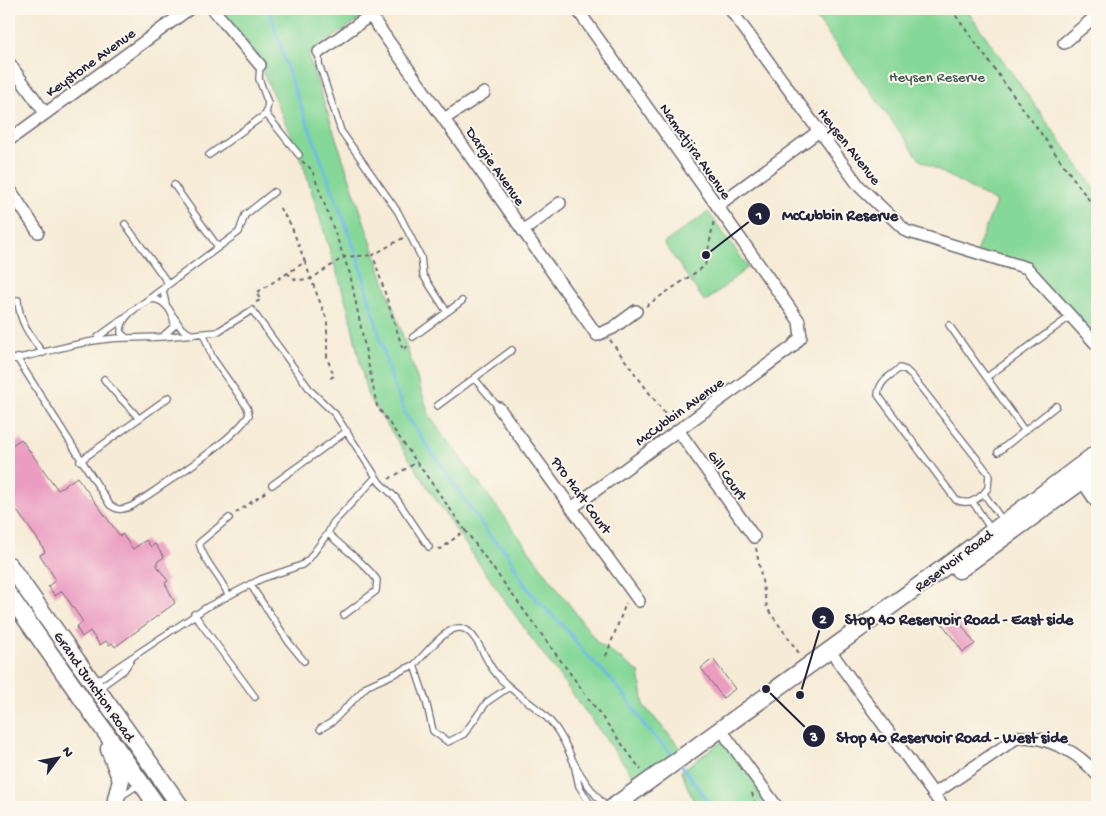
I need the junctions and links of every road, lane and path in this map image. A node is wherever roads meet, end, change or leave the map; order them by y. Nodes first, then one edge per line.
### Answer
1 (189, 9) edge
2 (213, 9) edge
3 (577, 9) edge
4 (730, 9) edge
5 (951, 9) edge
6 (375, 12) edge
7 (1097, 15) edge
8 (1064, 43) dead end
9 (319, 52) joint
10 (9, 63) edge
11 (260, 65) joint
12 (484, 92) dead end
13 (46, 113) junction
14 (266, 114) junction
15 (444, 119) junction
16 (819, 131) junction
17 (9, 140) edge
18 (208, 155) dead end
19 (298, 155) joint
20 (174, 185) dead end
21 (9, 188) edge
22 (274, 192) dead end
23 (560, 204) dead end
24 (717, 206) junction
25 (279, 207) dead end
26 (1097, 211) edge
27 (125, 224) dead end
28 (523, 231) junction
29 (38, 232) dead end
30 (410, 235) junction
31 (218, 247) junction
32 (373, 255) junction
33 (344, 257) junction
34 (305, 262) junction
35 (287, 273) junction
36 (311, 279) junction
37 (168, 283) junction
38 (18, 300) dead end
39 (462, 301) dead end
40 (142, 304) junction
41 (166, 304) junction
42 (252, 310) junction
43 (636, 311) joint
44 (447, 312) junction
45 (128, 315) junction
46 (1071, 316) junction
47 (174, 318) junction
48 (949, 325) dead end
49 (601, 333) junction
50 (204, 335) junction
51 (194, 336) junction
52 (162, 337) junction
53 (413, 337) joint
54 (801, 337) joint
55 (127, 338) junction
56 (92, 340) junction
57 (1097, 345) edge
58 (512, 350) dead end
59 (43, 353) junction
60 (17, 358) junction
61 (9, 360) edge
62 (986, 377) junction
63 (474, 378) junction
64 (104, 379) dead end
65 (327, 380) dead end
66 (169, 397) dead end
67 (437, 406) dead end
68 (1056, 406) dead end
69 (499, 408) joint
70 (139, 419) junction
71 (678, 430) junction
72 (1024, 430) junction
73 (347, 432) junction
74 (998, 452) dead end
75 (1097, 453) edge
76 (80, 461) junction
77 (417, 462) junction
78 (1097, 470) edge
79 (1078, 476) junction
80 (376, 477) junction
81 (381, 484) junction
82 (272, 485) joint
83 (984, 494) junction
84 (972, 502) junction
85 (1097, 503) edge
86 (573, 507) junction
87 (230, 518) joint
88 (998, 527) junction
89 (466, 530) junction
90 (328, 534) junction
91 (754, 537) joint
92 (429, 547) joint
93 (9, 565) edge
94 (250, 584) junction
95 (9, 595) edge
96 (228, 595) junction
97 (636, 596) joint
98 (194, 614) junction
99 (344, 615) dead end
100 (833, 655) junction
101 (606, 656) dead end
102 (304, 661) dead end
103 (414, 665) junction
104 (808, 666) junction
105 (95, 686) junction
106 (509, 687) junction
107 (254, 697) dead end
108 (96, 718) junction
109 (320, 729) dead end
110 (724, 734) junction
111 (573, 761) junction
112 (156, 772) junction
113 (666, 775) junction
114 (1097, 775) edge
115 (649, 781) junction
116 (141, 783) junction
117 (167, 787) junction
118 (934, 794) junction
119 (111, 803) edge
120 (150, 804) edge
121 (181, 807) edge
122 (592, 807) edge
123 (606, 807) edge
124 (614, 807) edge
125 (630, 807) edge
126 (777, 807) edge
127 (944, 807) edge

1 - 13 street, Keystone Avenue
2 - 11 street
3 - 24 street, Namatjira Avenue
4 - 16 street, Heysen Avenue
5 - 26 path
6 - 9 street
6 - 15 street, Dargie Avenue
7 - 8 street
9 - 30 lane
10 - 13 street
11 - 14 lane
12 - 15 street
13 - 17 street, Keystone Avenue
14 - 18 lane
14 - 19 lane
15 - 28 street, Dargie Avenue
16 - 24 street
16 - 46 street, Heysen Avenue
19 - 33 path
20 - 31 lane
21 - 29 street
22 - 31 lane
23 - 28 street
24 - 43 path
24 - 54 street, Namatjira Avenue
25 - 34 path
27 - 37 lane
28 - 49 street, Dargie Avenue
30 - 32 path
30 - 44 lane
31 - 37 lane
32 - 33 path
32 - 53 path
33 - 36 path
33 - 77 path
34 - 35 path
34 - 36 path
35 - 36 path
35 - 42 path
36 - 65 path
37 - 40 lane
37 - 41 lane
38 - 59 lane
39 - 44 lane
40 - 41 lane
40 - 45 lane
41 - 47 lane
42 - 50 lane
42 - 73 lane
43 - 49 street
44 - 53 lane
45 - 55 lane
45 - 56 lane
46 - 57 street, Heysen Avenue
46 - 62 lane
47 - 51 lane
47 - 52 lane
48 - 62 lane
49 - 71 path
50 - 51 lane
50 - 76 lane
51 - 52 lane
52 - 55 lane
54 - 71 street, McCubbin Avenue
55 - 56 lane
56 - 59 lane
58 - 63 lane
59 - 60 lane
60 - 61 lane
60 - 76 lane
62 - 72 lane
63 - 67 lane
63 - 69 lane
64 - 70 lane
66 - 70 lane
68 - 72 lane
69 - 86 street, Pro Hart Court
70 - 76 lane
71 - 86 street, McCubbin Avenue
71 - 91 street, Gill Court
72 - 74 lane
73 - 80 lane
73 - 82 lane
75 - 79 main road, Reservoir Road
77 - 81 path
77 - 89 path
78 - 79 main road, Reservoir Road
79 - 85 street
79 - 88 main road, Reservoir Road
79 - 100 main road, Reservoir Road
80 - 81 lane
80 - 90 lane
81 - 92 lane
82 - 87 path
83 - 84 lane
83 - 84 lane
83 - 88 lane
84 - 88 lane
86 - 97 street, Pro Hart Court
87 - 96 lane
88 - 100 main road, Reservoir Road
89 - 92 path
89 - 115 path
90 - 94 lane
90 - 99 lane
91 - 104 path
93 - 105 main road, Grand Junction Road
94 - 96 lane
94 - 102 lane
95 - 108 main road, Grand Junction Road
96 - 98 lane
97 - 101 path
98 - 105 lane
98 - 107 lane
100 - 104 main road, Reservoir Road
100 - 110 main road, Reservoir Road
100 - 118 street
103 - 106 lane
103 - 106 lane
103 - 109 lane
104 - 110 main road, Reservoir Road
105 - 112 main road, Grand Junction Road
106 - 111 lane
108 - 116 main road, Grand Junction Road
108 - 119 main road
110 - 113 main road, Reservoir Road
110 - 126 street
111 - 122 lane
111 - 123 lane
112 - 116 main road
112 - 117 main road, Grand Junction Road
113 - 115 main road, Reservoir Road
113 - 125 main road, Reservoir Road
114 - 118 street
115 - 124 main road, Reservoir Road
116 - 119 lane
116 - 120 main road, Grand Junction Road
117 - 120 main road
117 - 121 main road, Grand Junction Road
118 - 127 street

